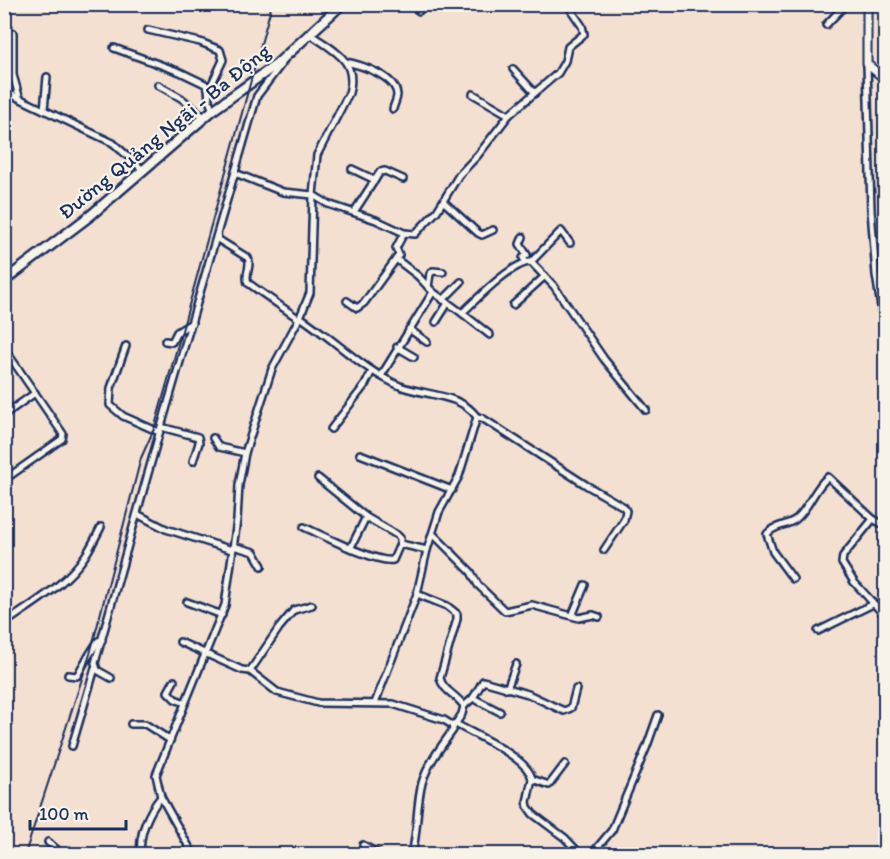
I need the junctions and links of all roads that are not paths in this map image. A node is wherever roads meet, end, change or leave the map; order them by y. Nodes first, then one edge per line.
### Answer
1 (342, 4) edge
2 (412, 4) edge
3 (567, 4) edge
4 (846, 4) edge
5 (867, 4) edge
6 (419, 11) dead end
7 (826, 25) dead end
8 (148, 30) dead end
9 (13, 33) dead end
10 (310, 34) junction
11 (114, 48) dead end
12 (290, 50) junction
13 (346, 62) junction
14 (867, 64) junction
15 (513, 69) dead end
16 (47, 77) dead end
17 (885, 80) edge
18 (158, 85) dead end
19 (4, 91) edge
20 (209, 91) junction
21 (535, 93) junction
22 (473, 94) dead end
23 (19, 96) junction
24 (393, 109) dead end
25 (44, 110) junction
26 (213, 110) junction
27 (509, 115) junction
28 (204, 117) junction
29 (352, 169) dead end
30 (143, 170) junction
31 (235, 173) junction
32 (403, 179) dead end
33 (375, 180) junction
34 (313, 195) junction
35 (444, 202) junction
36 (354, 212) junction
37 (493, 230) dead end
38 (404, 233) junction
39 (217, 235) junction
40 (523, 237) dead end
41 (570, 243) dead end
42 (396, 259) junction
43 (529, 262) junction
44 (443, 272) dead end
45 (545, 276) junction
46 (4, 281) edge
47 (461, 282) dead end
48 (428, 287) junction
49 (433, 292) junction
50 (347, 301) dead end
51 (445, 302) junction
52 (513, 304) dead end
53 (462, 313) junction
54 (299, 318) junction
55 (436, 322) dead end
56 (192, 323) junction
57 (409, 329) junction
58 (490, 335) dead end
59 (885, 339) edge
60 (165, 341) dead end
61 (427, 342) dead end
62 (126, 346) dead end
63 (397, 347) junction
64 (5, 351) edge
65 (414, 357) dead end
66 (372, 370) junction
67 (381, 376) junction
68 (35, 393) junction
69 (646, 410) dead end
70 (4, 415) edge
71 (477, 417) junction
72 (331, 429) dead end
73 (160, 430) junction
74 (213, 438) dead end
75 (245, 453) junction
76 (360, 454) dead end
77 (194, 461) dead end
78 (318, 478) dead end
79 (4, 480) edge
80 (452, 490) junction
81 (137, 514) junction
82 (366, 518) junction
83 (873, 519) junction
84 (885, 526) edge
85 (101, 527) dead end
86 (304, 527) dead end
87 (433, 534) junction
88 (400, 544) junction
89 (351, 547) junction
90 (232, 548) junction
91 (427, 550) junction
92 (604, 550) dead end
93 (262, 566) dead end
94 (793, 579) dead end
95 (585, 585) dead end
96 (417, 594) junction
97 (187, 602) dead end
98 (873, 604) junction
99 (312, 605) dead end
100 (222, 615) junction
101 (572, 616) junction
102 (599, 617) dead end
103 (885, 617) edge
104 (4, 624) edge
105 (819, 631) dead end
106 (102, 640) junction
107 (180, 642) dead end
108 (205, 654) junction
109 (516, 664) dead end
110 (94, 668) junction
111 (250, 671) junction
112 (68, 675) dead end
113 (111, 678) dead end
114 (174, 681) dead end
115 (507, 689) junction
116 (576, 689) dead end
117 (473, 698) junction
118 (185, 703) junction
119 (375, 703) junction
120 (464, 706) junction
121 (500, 712) dead end
122 (658, 715) dead end
123 (131, 724) dead end
124 (454, 725) junction
125 (170, 740) junction
126 (72, 746) dead end
127 (565, 764) dead end
128 (532, 779) junction
129 (161, 797) junction
130 (48, 842) dead end
131 (363, 845) dead end
132 (62, 855) edge
133 (141, 855) edge
134 (193, 855) edge
135 (379, 855) edge
136 (412, 855) edge
137 (580, 855) edge
138 (592, 855) edge

1 - 10 main road, Đường Quảng Ngãi - Ba Động
2 - 6 street
3 - 21 street
4 - 7 street
5 - 14 street
8 - 20 street
9 - 23 street
10 - 12 main road, Đường Quảng Ngãi - Ba Động
10 - 13 street
11 - 20 street
12 - 26 main road, Đường Quảng Ngãi - Ba Động
12 - 31 street
13 - 24 street
13 - 34 street
14 - 17 street
14 - 59 street
15 - 21 street
16 - 25 street
18 - 28 street
19 - 23 street
20 - 26 street
21 - 27 street
22 - 27 street
23 - 25 street
25 - 30 street
26 - 28 main road, Đường Quảng Ngãi - Ba Động
27 - 35 street
28 - 30 main road, Đường Quảng Ngãi - Ba Động
29 - 33 street
30 - 46 main road, Đường Quảng Ngãi - Ba Động
31 - 34 street
31 - 39 street
32 - 33 street
33 - 36 street
34 - 36 street
34 - 54 street
35 - 37 street
35 - 38 street
36 - 38 street
38 - 42 street
39 - 54 street
39 - 56 street
40 - 43 street
41 - 43 street
42 - 48 street
42 - 50 street
43 - 45 street
43 - 53 street
44 - 48 street
45 - 52 street
45 - 69 street
47 - 51 street
48 - 49 street
49 - 51 street
49 - 57 street
51 - 53 street
51 - 55 street
53 - 58 street
54 - 66 street
54 - 75 street
56 - 60 street
56 - 73 street
57 - 61 street
57 - 63 street
62 - 73 street
63 - 65 street
63 - 67 street
64 - 68 street
66 - 67 street
66 - 72 street
67 - 71 street
68 - 70 street
68 - 79 street
71 - 80 street
71 - 92 street
73 - 77 street
73 - 81 street
74 - 75 street
75 - 90 street
76 - 80 street
78 - 82 street
80 - 87 street
81 - 90 street
81 - 106 street
82 - 88 street
82 - 89 street
83 - 84 street
83 - 94 street
83 - 98 street
85 - 104 street
86 - 89 street
87 - 91 street
87 - 101 street
88 - 89 street
88 - 91 street
90 - 93 street
90 - 100 street
91 - 96 street
95 - 101 street
96 - 119 street
96 - 120 street
97 - 100 street
98 - 103 street
98 - 105 street
99 - 111 street
100 - 108 street
101 - 102 street
106 - 110 street
106 - 112 street
107 - 108 street
108 - 111 street
108 - 118 street
109 - 115 street
110 - 113 street
110 - 126 street
111 - 119 street
114 - 118 street
115 - 116 street
115 - 117 street
117 - 120 street
117 - 121 street
118 - 125 street
119 - 124 street
120 - 124 street
122 - 138 street
123 - 125 street
124 - 128 street
124 - 136 street
125 - 129 street
127 - 128 street
128 - 137 street
129 - 133 street
129 - 134 street
130 - 132 street
131 - 135 street

